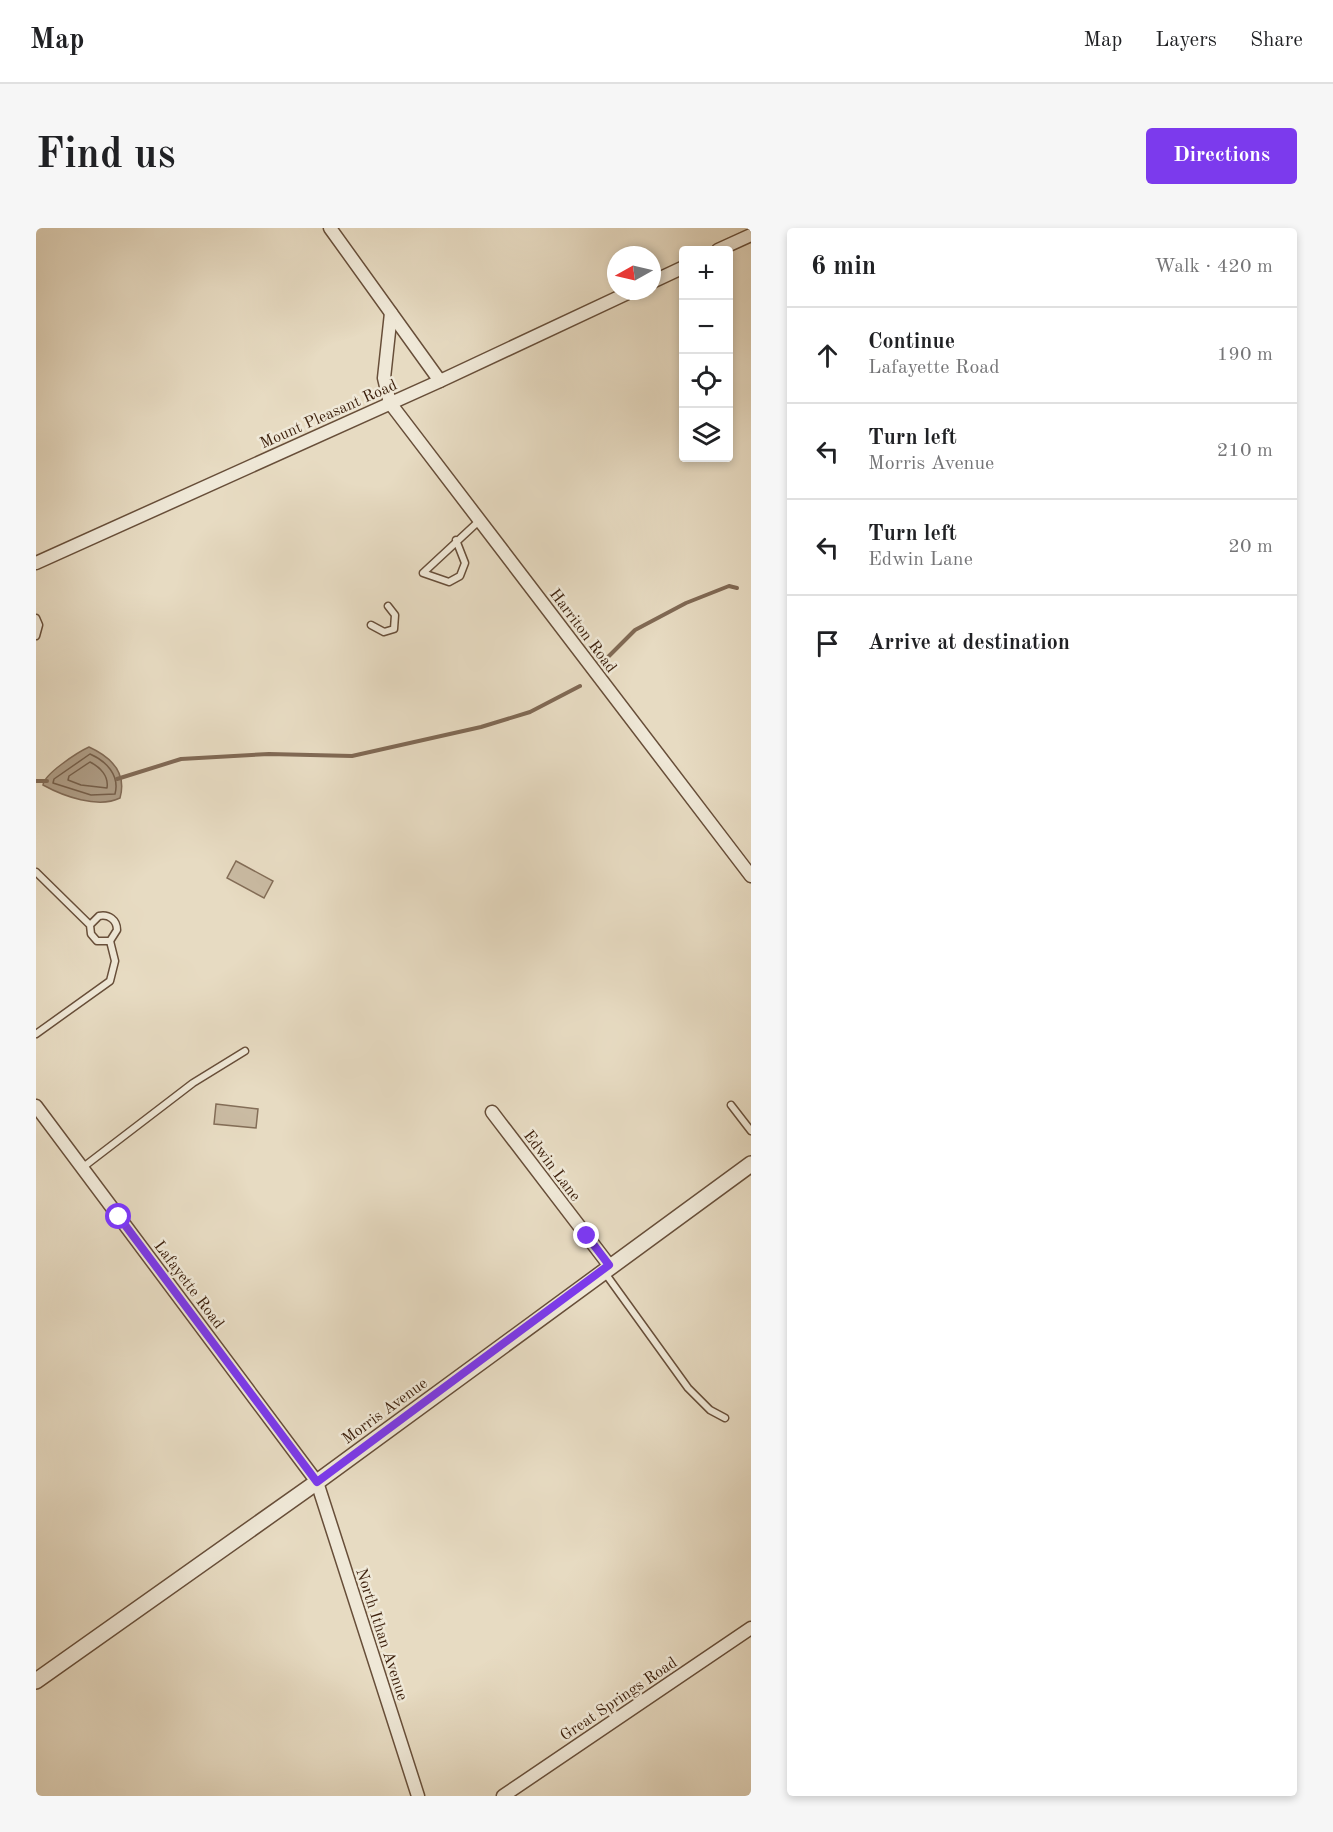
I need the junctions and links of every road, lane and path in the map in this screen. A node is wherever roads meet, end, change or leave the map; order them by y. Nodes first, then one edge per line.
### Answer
1 (330, 228) edge
2 (751, 235) edge
3 (727, 246) edge
4 (679, 269) edge
5 (661, 278) edge
6 (613, 300) edge
7 (391, 313) junction
8 (440, 381) junction
9 (390, 404) junction
10 (480, 520) junction
11 (456, 540) junction
12 (36, 563) edge
13 (388, 606) dead end
14 (36, 618) edge
15 (370, 625) dead end
16 (36, 636) edge
17 (36, 872) edge
18 (751, 876) edge
19 (90, 925) junction
20 (110, 941) junction
21 (36, 1034) edge
22 (245, 1051) dead end
23 (731, 1105) dead end
24 (36, 1106) edge
25 (492, 1112) dead end
26 (751, 1131) edge
27 (751, 1164) edge
28 (82, 1167) junction
29 (606, 1268) junction
30 (725, 1418) dead end
31 (317, 1482) junction
32 (751, 1628) edge
33 (36, 1681) edge
34 (418, 1796) edge
35 (503, 1796) edge

1 - 7 street
2 - 3 street
4 - 5 street
6 - 8 street, Mount Pleasant Road
7 - 8 street
7 - 9 street
8 - 9 street, Mount Pleasant Road
9 - 10 street, Harriton Road
9 - 12 street, Mount Pleasant Road
10 - 11 lane
10 - 18 street, Harriton Road
11 - 11 lane
13 - 15 lane
14 - 16 lane
17 - 19 lane
19 - 20 lane
19 - 20 lane
20 - 21 lane
22 - 28 lane
23 - 26 lane
24 - 28 street, Lafayette Road
25 - 29 street, Edwin Lane
27 - 29 street, Morris Avenue
28 - 31 street, Lafayette Road
29 - 30 lane
29 - 31 street, Morris Avenue
31 - 33 street, Morris Avenue
31 - 34 street, North Ithan Avenue
32 - 35 street, Great Springs Road

